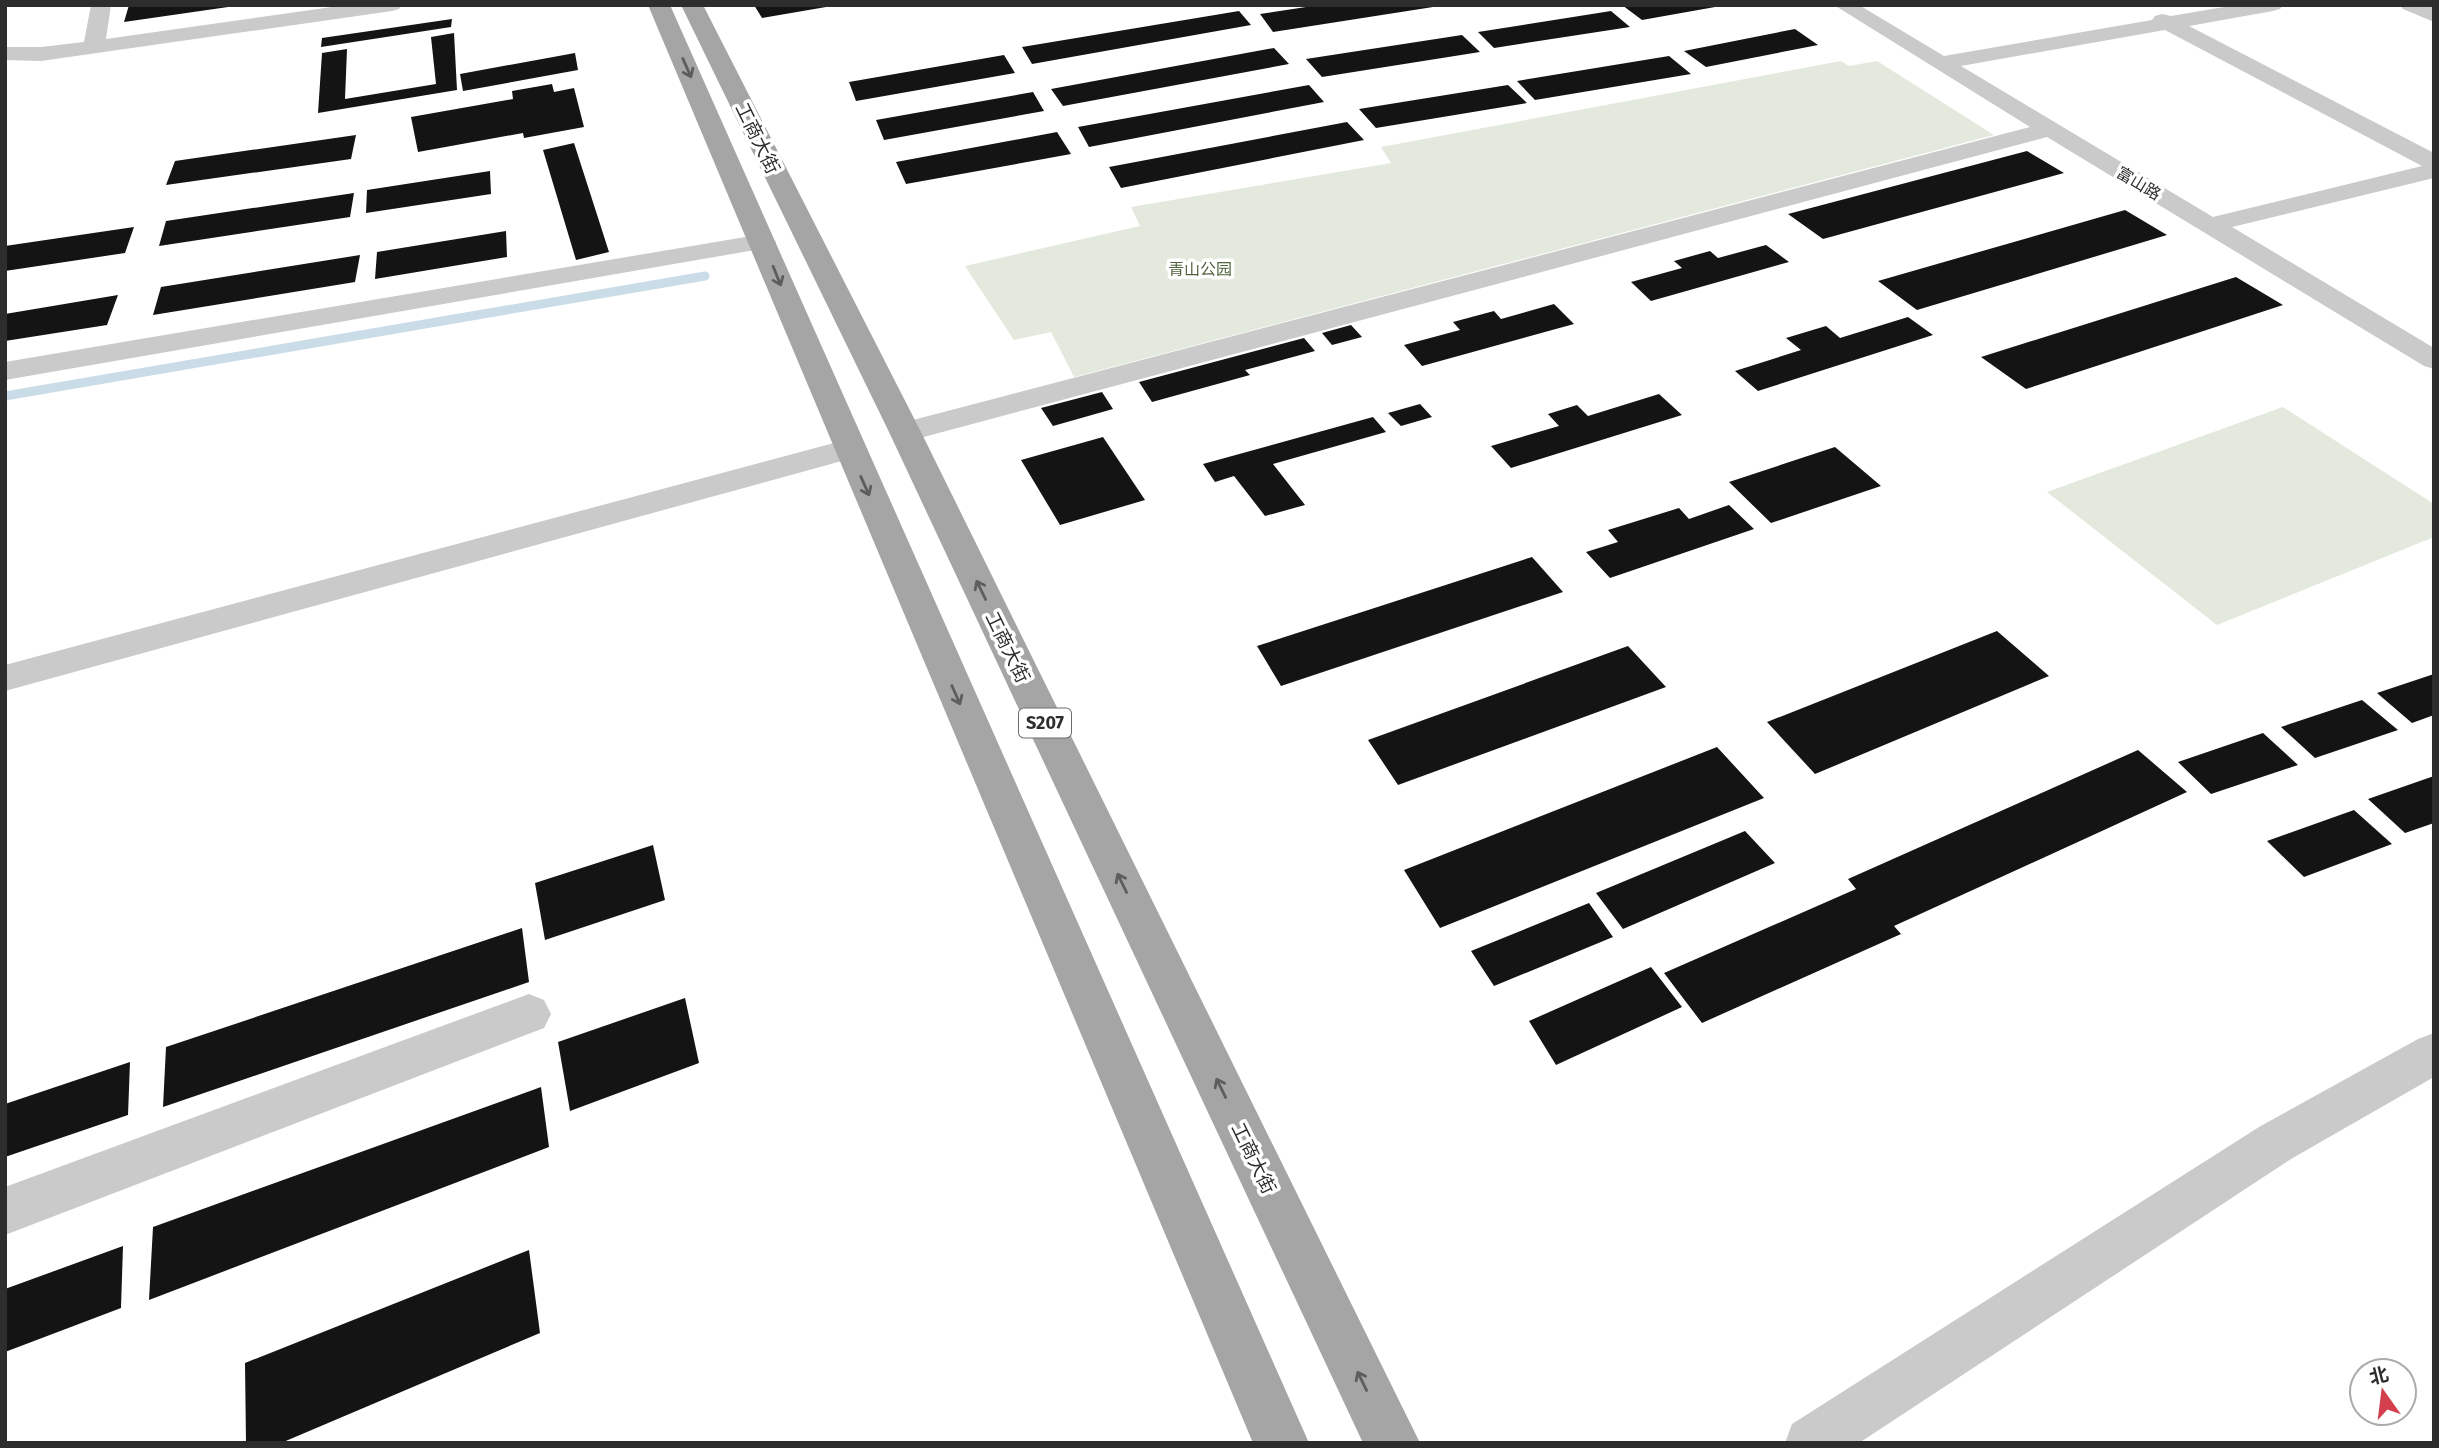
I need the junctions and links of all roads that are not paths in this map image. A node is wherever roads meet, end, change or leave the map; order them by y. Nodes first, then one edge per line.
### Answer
1 (101, 5) edge
2 (392, 5) edge
3 (659, 5) edge
4 (692, 5) edge
5 (1844, 5) edge
6 (2137, 5) edge
7 (2273, 5) edge
8 (2410, 5) edge
9 (2231, 8) edge
10 (2434, 16) edge
11 (2168, 23) junction
12 (94, 45) junction
13 (5, 53) edge
14 (1940, 63) junction
15 (2050, 129) junction
16 (2434, 163) edge
17 (2434, 171) edge
18 (2210, 225) junction
19 (763, 242) junction
20 (2434, 360) edge
21 (5, 371) edge
22 (905, 432) junction
23 (849, 449) junction
24 (5, 678) edge
25 (529, 1014) dead end
26 (2434, 1052) edge
27 (5, 1211) edge
28 (1281, 1443) edge
29 (1392, 1443) edge
30 (1811, 1443) edge

1 - 12 street
2 - 12 street
3 -> 19 main road, 工商大街
4 - 22 main road, 工商大街 / S207
5 - 14 street, 富山路
6 - 11 street
7 - 9 street
8 - 10 street
9 - 11 street
11 - 14 street
11 - 16 street
12 - 13 street
14 - 15 street, 富山路
15 - 18 street, 富山路
15 - 22 street
17 - 18 street
18 - 20 street, 富山路
19 - 21 street
19 -> 23 main road, 工商大街
29 -> 22 main road, 工商大街 / S207
23 - 24 street
23 -> 28 main road, 工商大街
25 - 27 street
26 - 30 street

